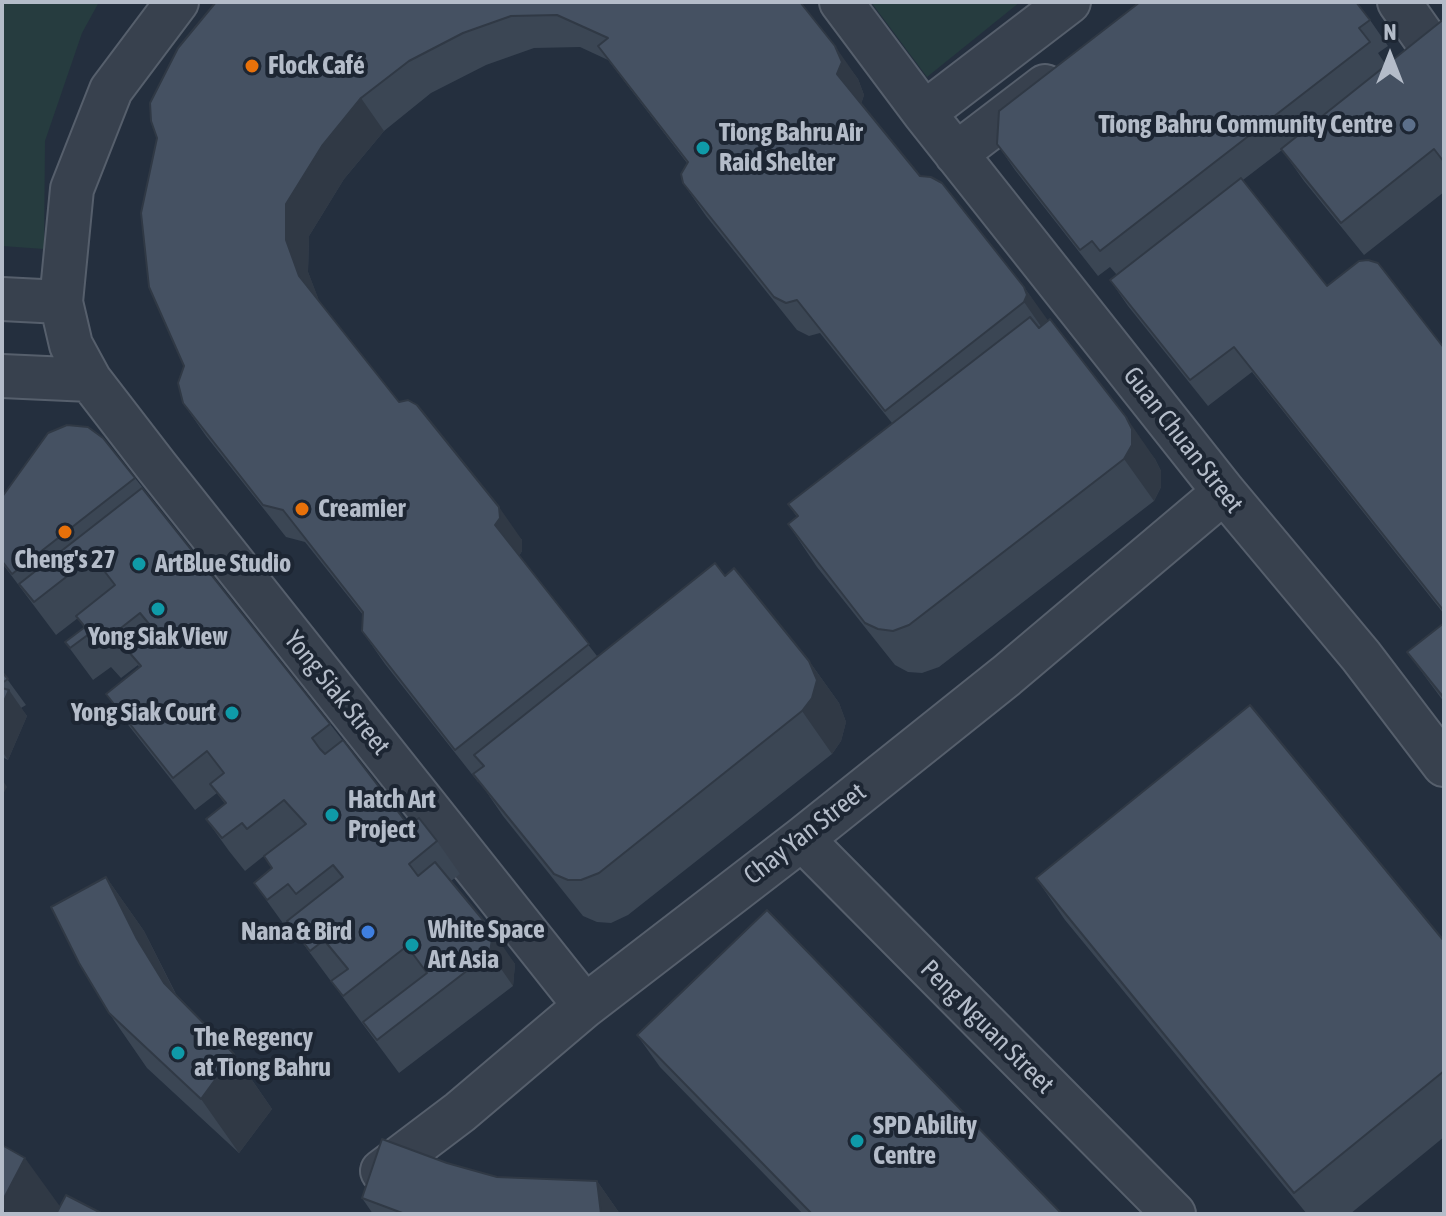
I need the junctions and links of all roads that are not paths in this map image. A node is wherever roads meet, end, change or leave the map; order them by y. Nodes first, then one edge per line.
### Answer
1 (177, 2) edge
2 (841, 2) edge
3 (1069, 2) edge
4 (1399, 2) edge
5 (1430, 46) edge
6 (1076, 63) edge
7 (924, 113) junction
8 (956, 154) junction
9 (2, 299) edge
10 (61, 302) junction
11 (2, 376) edge
12 (90, 380) junction
13 (1224, 492) junction
14 (1444, 765) edge
15 (802, 839) junction
16 (585, 1006) junction
17 (382, 1171) edge
18 (1174, 1214) edge

1 - 10 street, Yong Siak Street
2 - 7 street, Guan Chuan Street
3 - 7 street
4 - 5 street
6 - 8 street
7 - 8 street, Guan Chuan Street
8 - 13 street, Guan Chuan Street
9 - 10 street
10 - 12 street, Yong Siak Street
11 - 12 street
12 - 16 street, Yong Siak Street
13 - 14 street, Guan Chuan Street
13 - 15 street, Chay Yan Street
15 - 16 street, Chay Yan Street
15 - 18 street, Peng Nguan Street
16 - 17 street, Chay Yan Street

